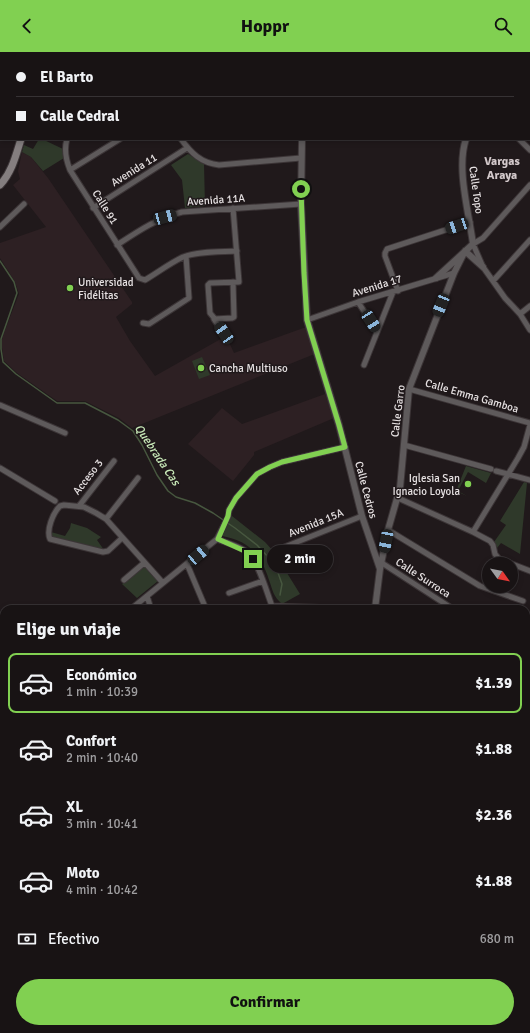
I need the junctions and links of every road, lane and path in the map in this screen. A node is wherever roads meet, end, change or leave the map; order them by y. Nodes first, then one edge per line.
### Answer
1 (21, 140) edge
2 (67, 140) edge
3 (118, 140) edge
4 (182, 140) edge
5 (302, 140) edge
6 (466, 140) edge
7 (519, 140) edge
8 (187, 148) junction
9 (530, 150) edge
10 (301, 158) junction
11 (70, 170) junction
12 (1, 183) edge
13 (530, 185) edge
14 (24, 204) dead end
15 (302, 204) junction
16 (93, 208) junction
17 (233, 208) junction
18 (470, 222) junction
19 (0, 227) edge
20 (530, 240) edge
21 (117, 244) junction
22 (473, 244) junction
23 (237, 251) junction
24 (465, 251) junction
25 (186, 256) junction
26 (483, 267) junction
27 (454, 273) junction
28 (436, 278) junction
29 (493, 281) junction
30 (233, 282) junction
31 (395, 292) junction
32 (358, 302) junction
33 (530, 306) edge
34 (520, 314) junction
35 (213, 317) junction
36 (307, 320) junction
37 (143, 322) dead end
38 (530, 330) edge
39 (377, 331) junction
40 (224, 333) dead end
41 (364, 365) dead end
42 (409, 388) junction
43 (0, 405) edge
44 (530, 424) edge
45 (65, 433) dead end
46 (404, 445) junction
47 (345, 447) junction
48 (114, 461) dead end
49 (0, 468) edge
50 (490, 469) dead end
51 (496, 471) dead end
52 (508, 474) junction
53 (138, 478) dead end
54 (530, 480) edge
55 (398, 498) junction
56 (54, 501) dead end
57 (79, 506) junction
58 (362, 516) junction
59 (106, 519) junction
60 (388, 530) junction
61 (473, 532) junction
62 (122, 538) junction
63 (218, 539) junction
64 (277, 550) dead end
65 (144, 563) junction
66 (187, 564) junction
67 (381, 566) junction
68 (530, 571) edge
69 (124, 580) dead end
70 (263, 581) junction
71 (163, 583) junction
72 (229, 593) dead end
73 (147, 596) junction
74 (523, 602) dead end
75 (136, 605) edge
76 (150, 605) edge
77 (204, 605) edge
78 (269, 605) edge
79 (376, 605) edge
80 (446, 605) edge

1 - 12 main road
2 - 11 street, Calle 91
3 - 11 street
4 - 8 street
5 - 10 street, Calle Cedros
6 - 18 street, Calle Topo
7 - 9 street
8 - 10 street
8 - 16 street, Avenida 11
10 - 15 street, Calle Cedros
11 - 16 street, Calle 91
13 - 22 street
14 - 19 street
15 - 17 street, Avenida 11A
15 - 36 street, Calle Cedros
16 - 21 street, Calle 91
17 - 21 street, Avenida 11A
17 - 23 street
18 - 22 street, Calle Topo
18 - 31 street
20 - 29 street
21 - 25 street, Calle 91
22 - 24 street, Calle Garro
22 - 26 street
23 - 25 street
23 - 30 street
24 - 26 street
24 - 27 street, Calle Garro
24 - 28 street
25 - 37 street
26 - 29 street
27 - 28 street, Avenida 17
27 - 42 street, Calle Garro
28 - 31 street, Avenida 17
29 - 34 street
30 - 35 street
30 - 35 street
31 - 32 street, Avenida 17
31 - 39 street
32 - 36 street, Avenida 17
32 - 39 street
33 - 34 street
34 - 38 street
35 - 40 street
36 - 47 street, Calle Cedros
39 - 41 street
42 - 44 street, Calle Emma Gamboa
42 - 46 street, Calle Garro
43 - 45 street
44 - 52 street
46 - 50 street
46 - 55 street, Calle Garro
47 - 58 street, Calle Cedros
47 - 63 street
48 - 57 street, Acceso 3
49 - 56 street
51 - 52 street
52 - 54 street
52 - 61 street
53 - 59 street
55 - 60 street, Calle Garro
55 - 61 street
57 - 59 street
57 - 62 street
58 - 64 street, Avenida 15A
58 - 67 street, Calle Cedros
59 - 62 street
60 - 67 street, Calle Garro
60 - 74 street
61 - 68 street
62 - 65 street
63 - 66 street
63 - 70 street
65 - 69 street
65 - 71 street
66 - 71 street
66 - 77 street
67 - 79 street, Calle Cedros
67 - 80 street, Calle Surroca
70 - 72 street
70 - 78 street
71 - 73 street
73 - 75 street
73 - 76 street

